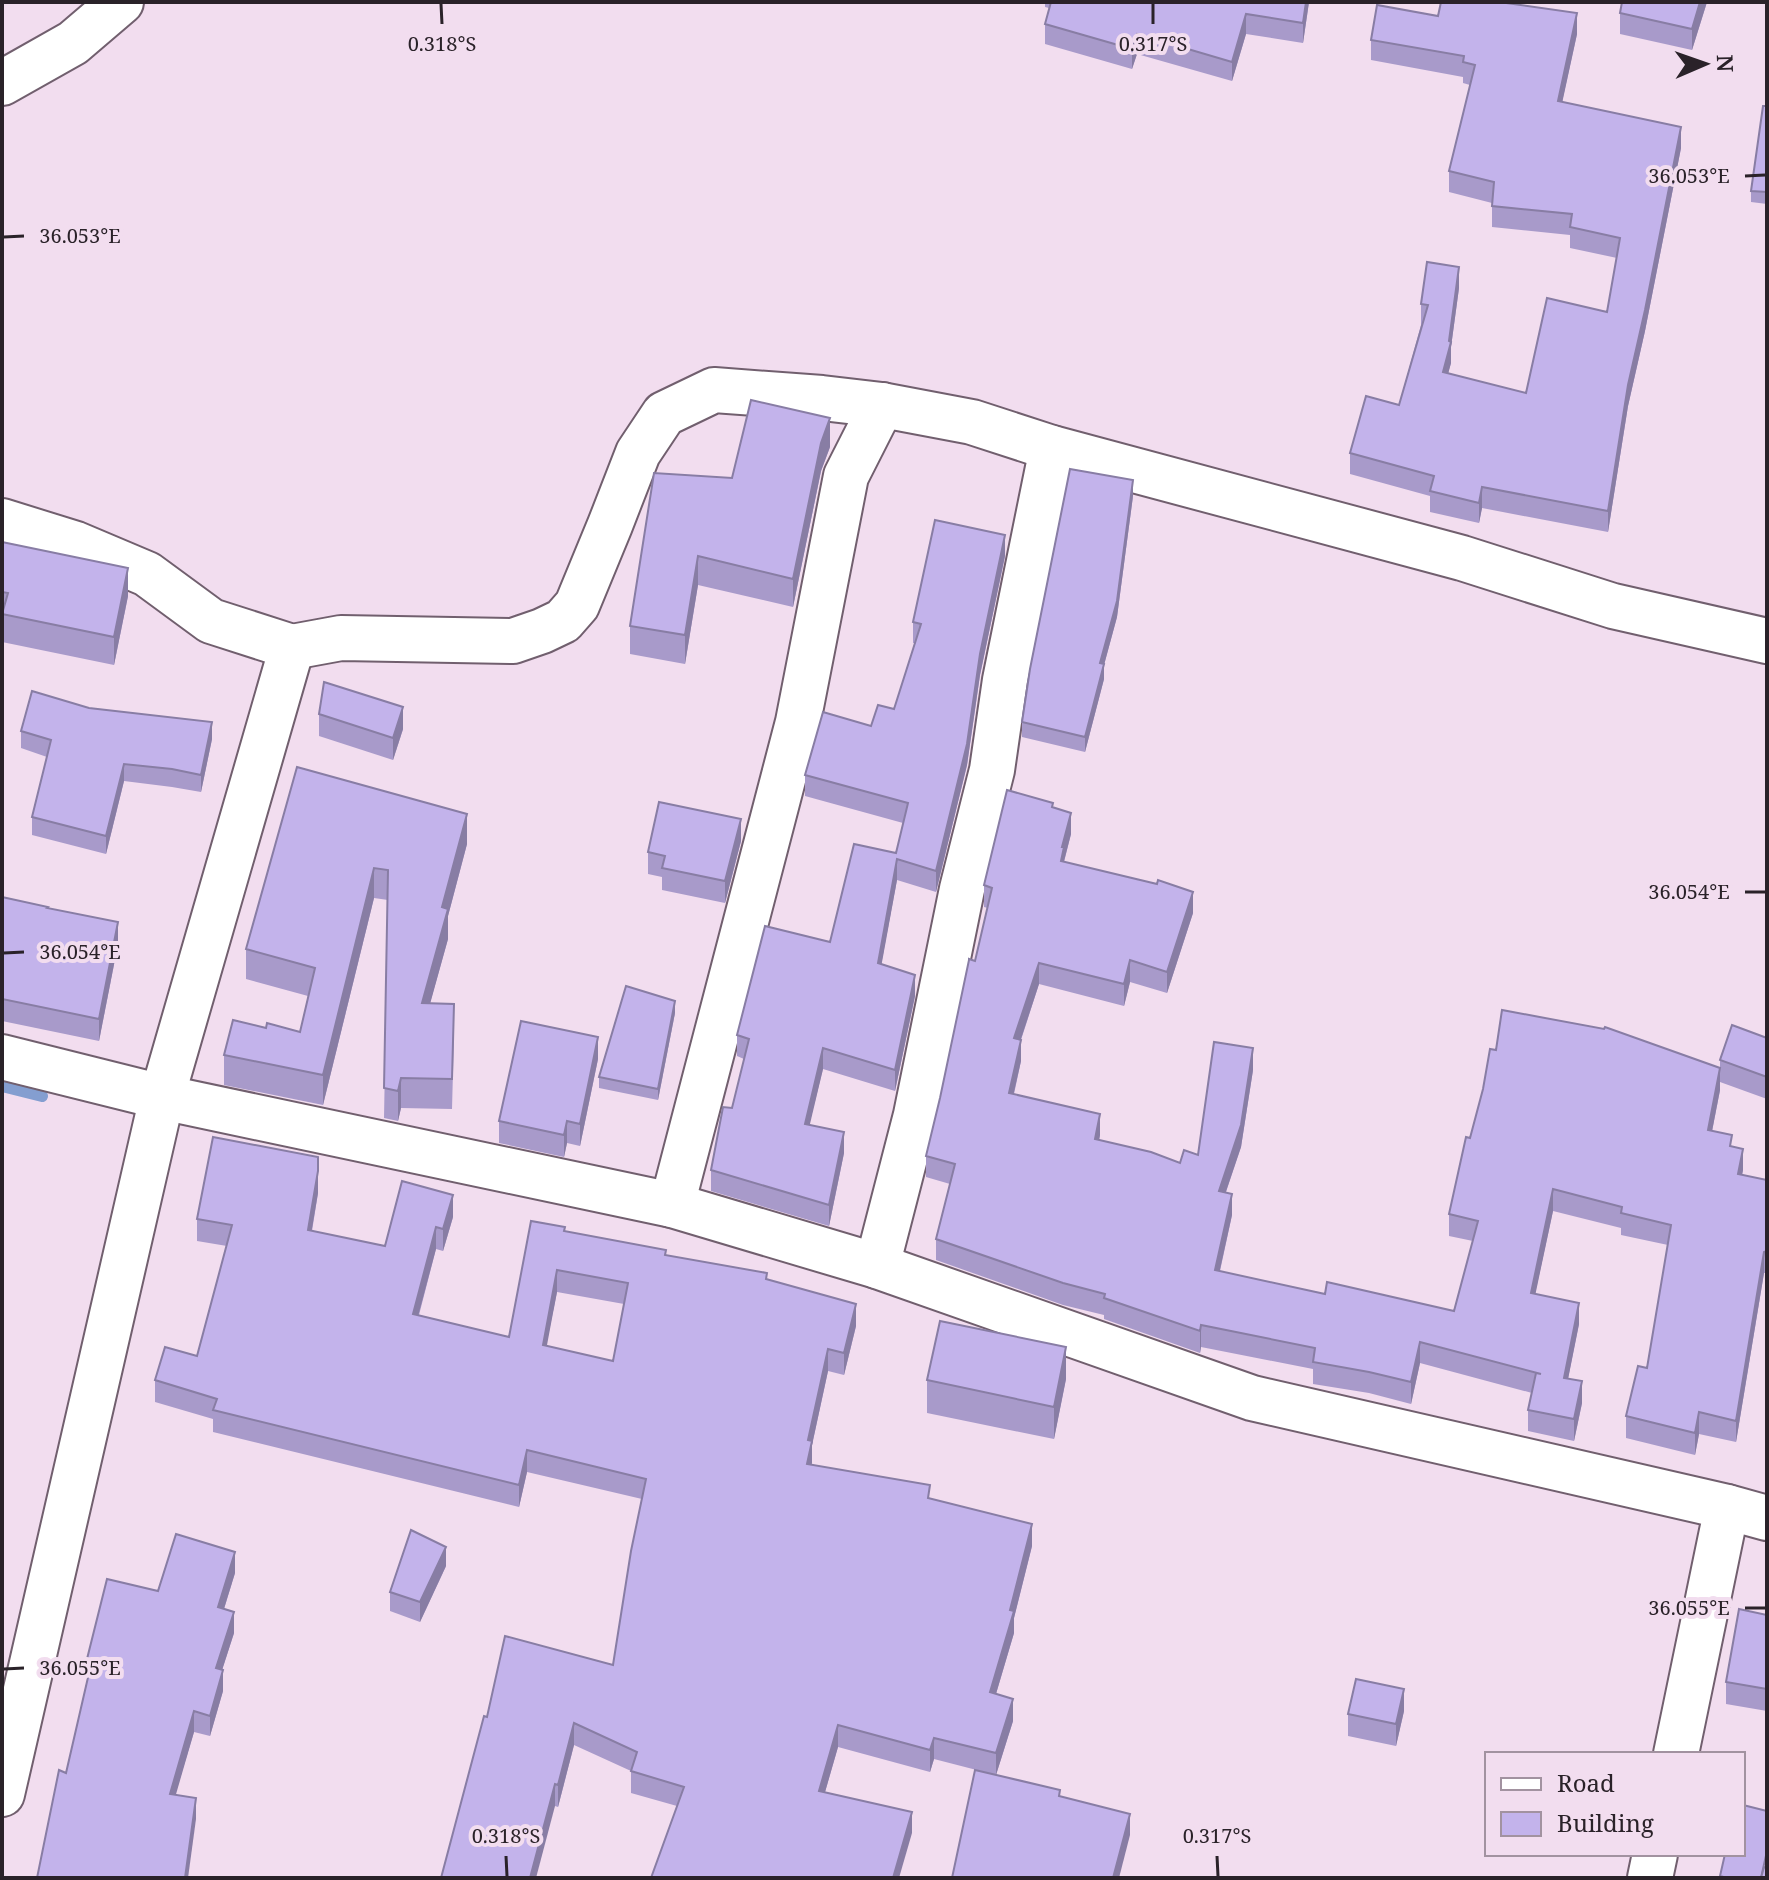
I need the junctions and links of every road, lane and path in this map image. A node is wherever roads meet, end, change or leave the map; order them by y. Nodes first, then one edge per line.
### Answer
1 (121, 2) edge
2 (2, 83) edge
3 (882, 405) junction
4 (1052, 448) junction
5 (2, 521) edge
6 (1767, 641) edge
7 (292, 647) junction
8 (2, 1057) edge
9 (162, 1097) junction
10 (672, 1205) junction
11 (877, 1266) junction
12 (1747, 1512) edge
13 (1677, 1752) edge
14 (2, 1794) edge
15 (1655, 1856) edge
16 (1650, 1878) edge

1 - 2 street
3 - 4 street
3 - 7 street
3 - 10 street
4 - 6 street
4 - 11 street
5 - 7 street
7 - 9 street
8 - 9 street
9 - 10 street
9 - 14 street
10 - 11 street
11 - 12 street
12 - 13 street
15 - 16 street

